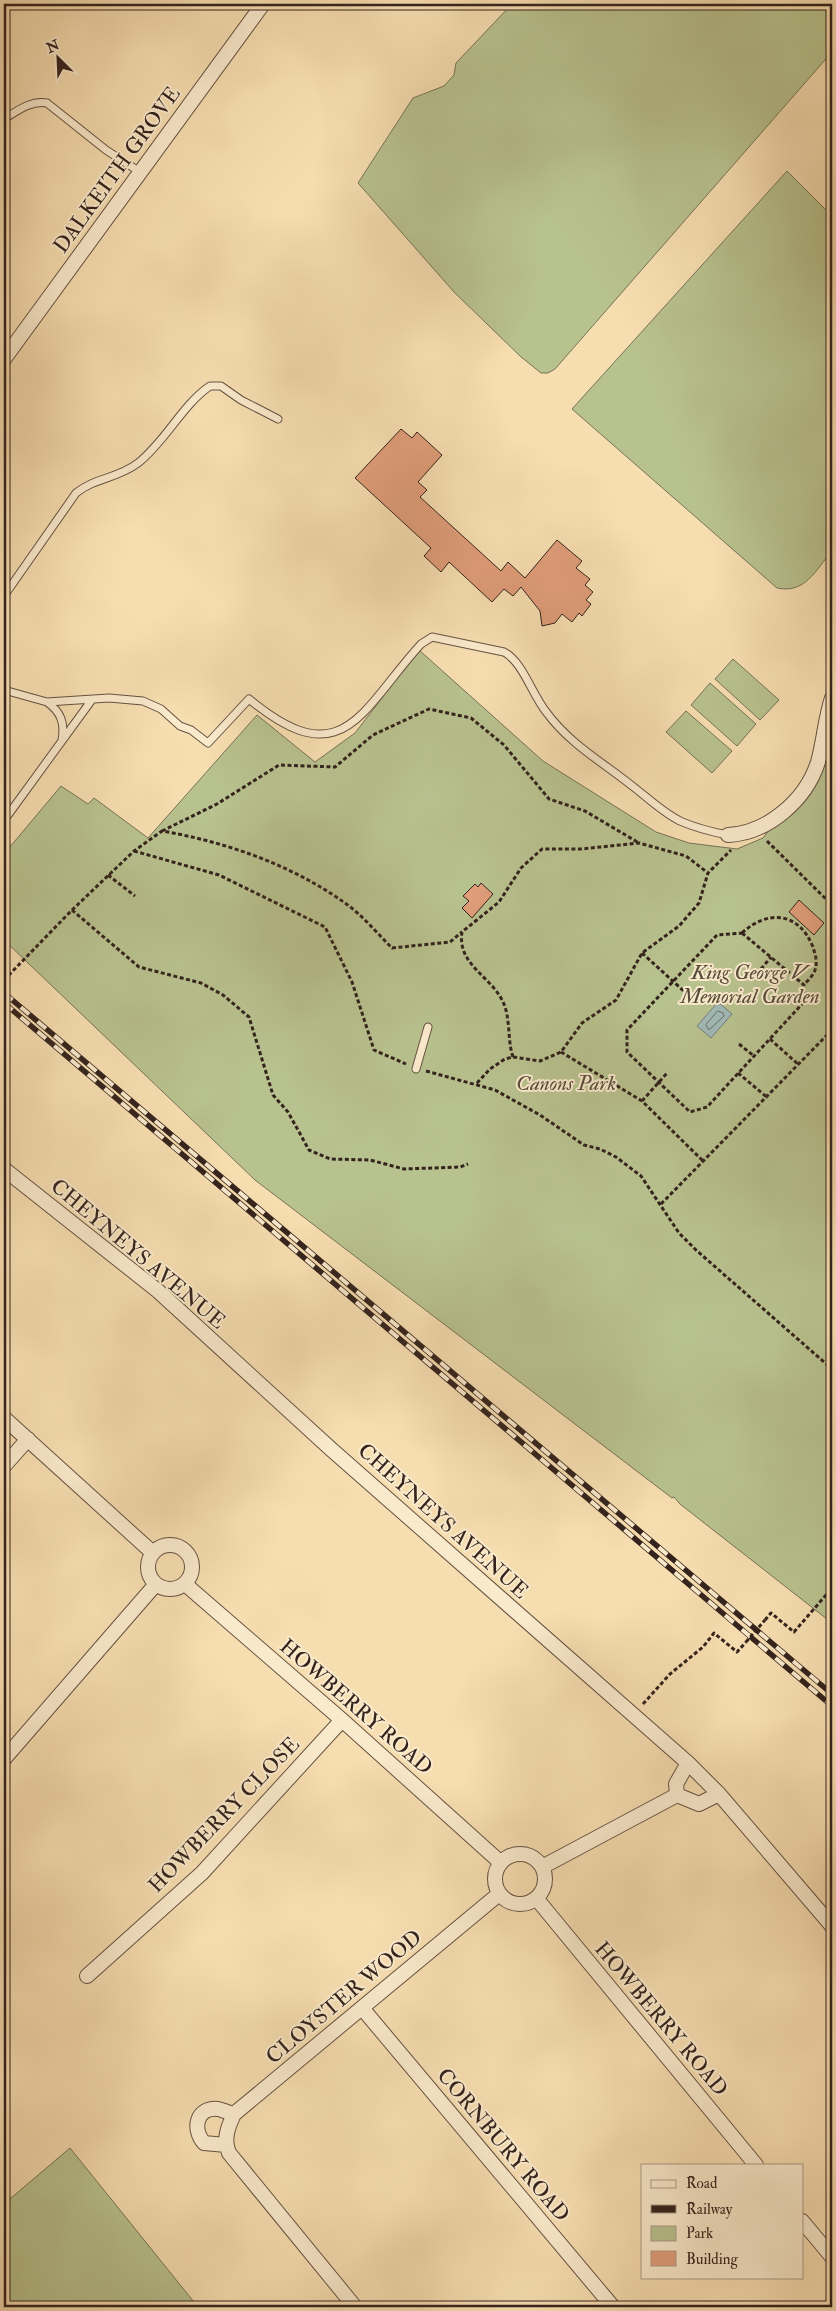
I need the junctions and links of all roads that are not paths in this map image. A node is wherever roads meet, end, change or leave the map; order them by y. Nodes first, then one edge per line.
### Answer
1 (263, 4) edge
2 (4, 119) edge
3 (140, 172) junction
4 (4, 359) edge
5 (278, 419) dead end
6 (4, 596) edge
7 (4, 690) edge
8 (832, 698) edge
9 (91, 700) junction
10 (47, 702) junction
11 (61, 741) junction
12 (4, 817) edge
13 (733, 835) joint
14 (428, 1027) dead end
15 (416, 1069) road end
16 (4, 1169) edge
17 (4, 1418) edge
18 (28, 1439) junction
19 (4, 1466) edge
20 (153, 1553) junction
21 (156, 1584) junction
22 (185, 1584) junction
23 (342, 1720) junction
24 (4, 1759) edge
25 (688, 1763) junction
26 (719, 1794) junction
27 (677, 1795) junction
28 (500, 1862) junction
29 (542, 1867) junction
30 (499, 1894) junction
31 (536, 1898) junction
32 (832, 1926) edge
33 (87, 1976) dead end
34 (362, 2008) junction
35 (234, 2114) junction
36 (226, 2145) junction
37 (755, 2164) edge
38 (804, 2223) edge
39 (832, 2257) edge
40 (355, 2307) edge
41 (613, 2307) edge

1 - 3 street, DALKEITH GROVE
2 - 3 lane
3 - 4 street, DALKEITH GROVE
5 - 6 lane
7 - 10 lane
8 - 13 street
9 - 10 lane
9 - 11 lane
9 - 13 lane
10 - 11 lane
11 - 12 lane
14 - 15 lane
16 - 25 street, CHEYNEYS AVENUE
17 - 18 street
18 - 19 street
18 - 20 street
20 - 21 street
20 - 22 street
21 - 22 street
21 - 24 street
22 - 23 street, HOWBERRY ROAD
23 - 28 street, HOWBERRY ROAD
23 - 33 street, HOWBERRY CLOSE
25 - 26 street, CHEYNEYS AVENUE
25 - 27 street
26 - 27 street
26 - 32 street, CHEYNEYS AVENUE
27 - 29 street
28 - 29 street
28 - 30 street
29 - 31 street
30 - 31 street
30 - 34 street, CLOYSTER WOOD
31 - 37 street, HOWBERRY ROAD
34 - 35 street, CLOYSTER WOOD
34 - 41 street, CORNBURY ROAD
35 - 36 street
35 - 36 street
36 - 40 street
38 - 39 street

